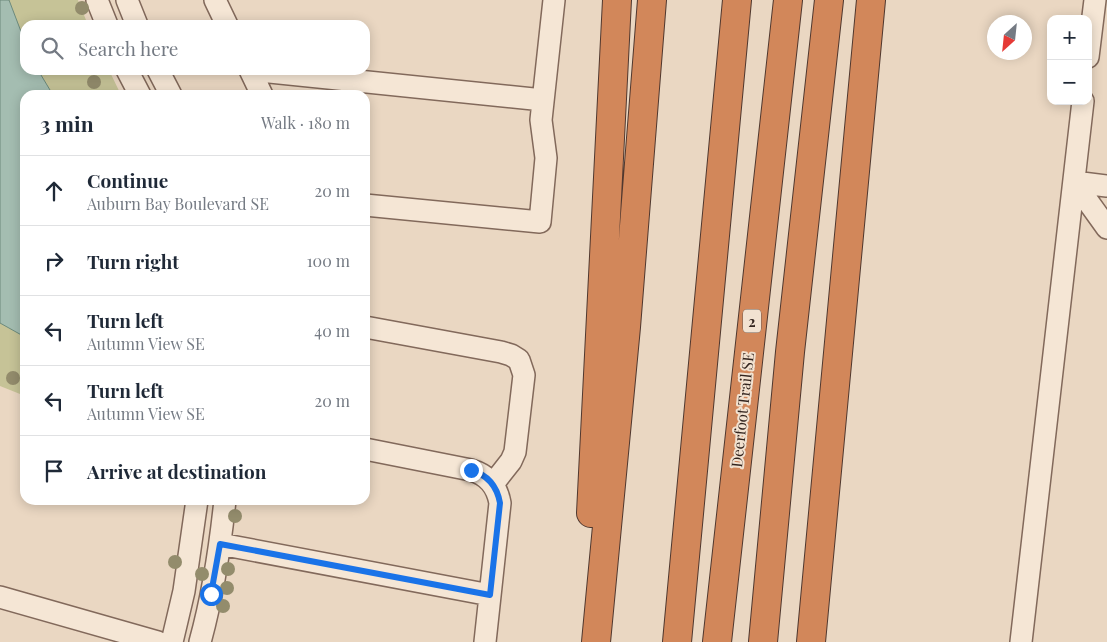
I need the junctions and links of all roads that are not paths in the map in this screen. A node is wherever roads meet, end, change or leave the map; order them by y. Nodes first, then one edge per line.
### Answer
1 (97, 0) edge
2 (127, 0) edge
3 (215, 0) edge
4 (554, 0) edge
5 (617, 0) edge
6 (652, 0) edge
7 (737, 0) edge
8 (788, 0) edge
9 (829, 0) edge
10 (871, 0) edge
11 (1095, 0) edge
12 (104, 20) edge
13 (135, 20) edge
14 (225, 20) edge
15 (1092, 24) edge
16 (132, 75) edge
17 (161, 75) edge
18 (252, 75) edge
19 (299, 75) edge
20 (138, 90) edge
21 (168, 90) edge
22 (260, 90) edge
23 (543, 100) junction
24 (1083, 105) edge
25 (1074, 182) junction
26 (1107, 186) edge
27 (370, 205) edge
28 (1107, 228) edge
29 (370, 327) edge
30 (370, 450) edge
31 (493, 484) junction
32 (196, 505) edge
33 (224, 505) edge
34 (220, 544) junction
35 (490, 595) junction
36 (0, 598) edge
37 (158, 642) edge
38 (172, 642) edge
39 (200, 642) edge
40 (485, 642) edge
41 (584, 642) edge
42 (596, 642) edge
43 (677, 642) edge
44 (717, 642) edge
45 (762, 642) edge
46 (811, 642) edge
47 (1021, 642) edge

1 - 12 street
2 - 13 street
3 - 14 street
4 - 23 street
5 - 41 highway
6 - 42 highway
7 - 43 highway
8 - 44 highway, Deerfoot Trail SE / 2
9 - 45 highway
10 - 46 highway
11 - 15 street
16 - 20 street
17 - 21 street
18 - 22 street
19 - 23 street
23 - 27 street
24 - 25 street
25 - 26 street
25 - 28 street
25 - 47 street
29 - 31 street
30 - 31 street
31 - 35 street
32 - 38 street
33 - 34 street
34 - 35 street
34 - 39 street
35 - 40 street
36 - 37 street

